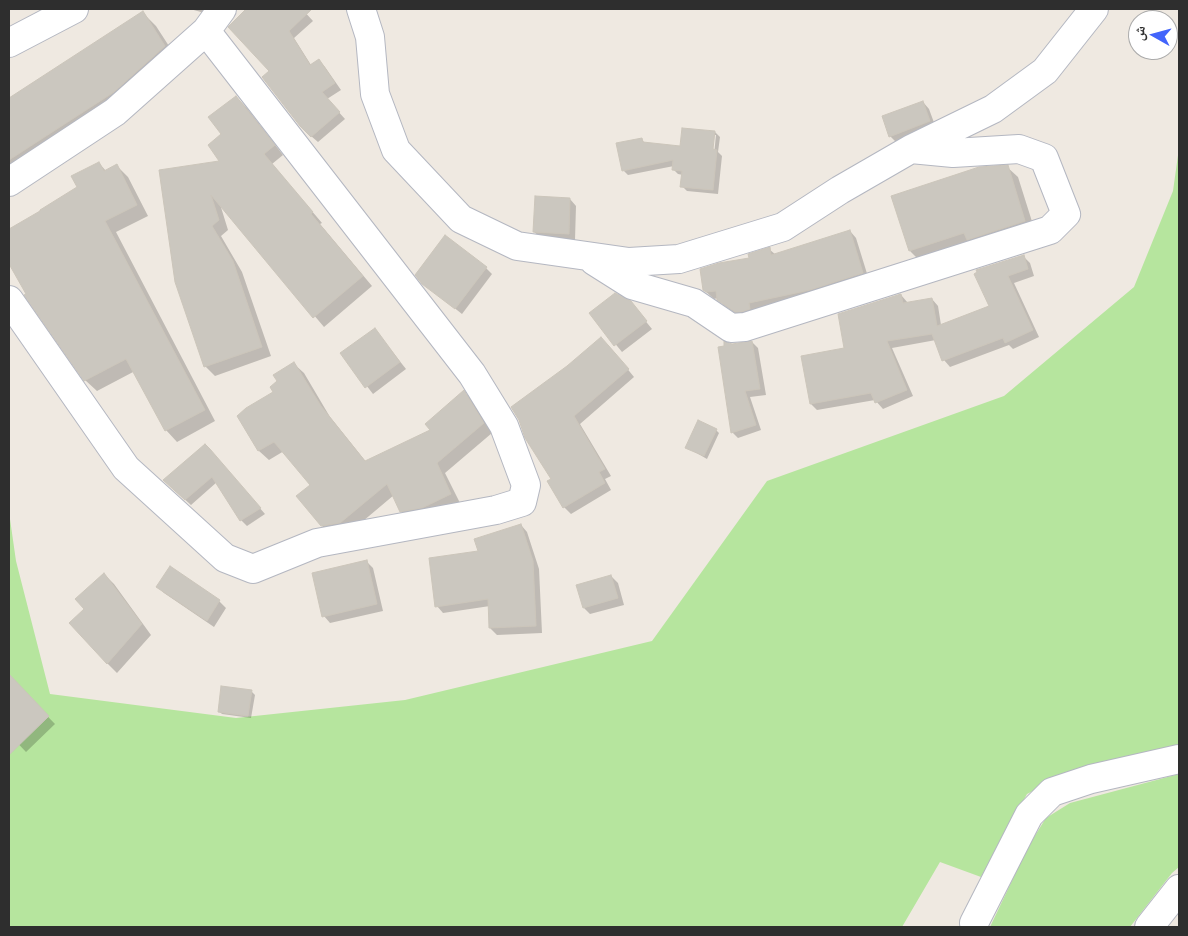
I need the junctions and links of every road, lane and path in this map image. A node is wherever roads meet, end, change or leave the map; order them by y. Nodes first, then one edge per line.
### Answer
1 (74, 9) edge
2 (222, 9) edge
3 (361, 9) edge
4 (1094, 9) edge
5 (206, 31) junction
6 (9, 43) edge
7 (911, 149) junction
8 (9, 182) edge
9 (586, 256) junction
10 (679, 259) junction
11 (9, 300) edge
12 (694, 303) junction
13 (1179, 759) edge
14 (1179, 889) edge
15 (974, 923) dead end
16 (1149, 927) edge

1 - 6 street
2 - 5 street
3 - 9 street
4 - 7 street
5 - 8 street
5 - 11 street
7 - 10 street
7 - 12 street
9 - 10 street
9 - 12 street
10 - 12 street
13 - 15 street
14 - 16 street

